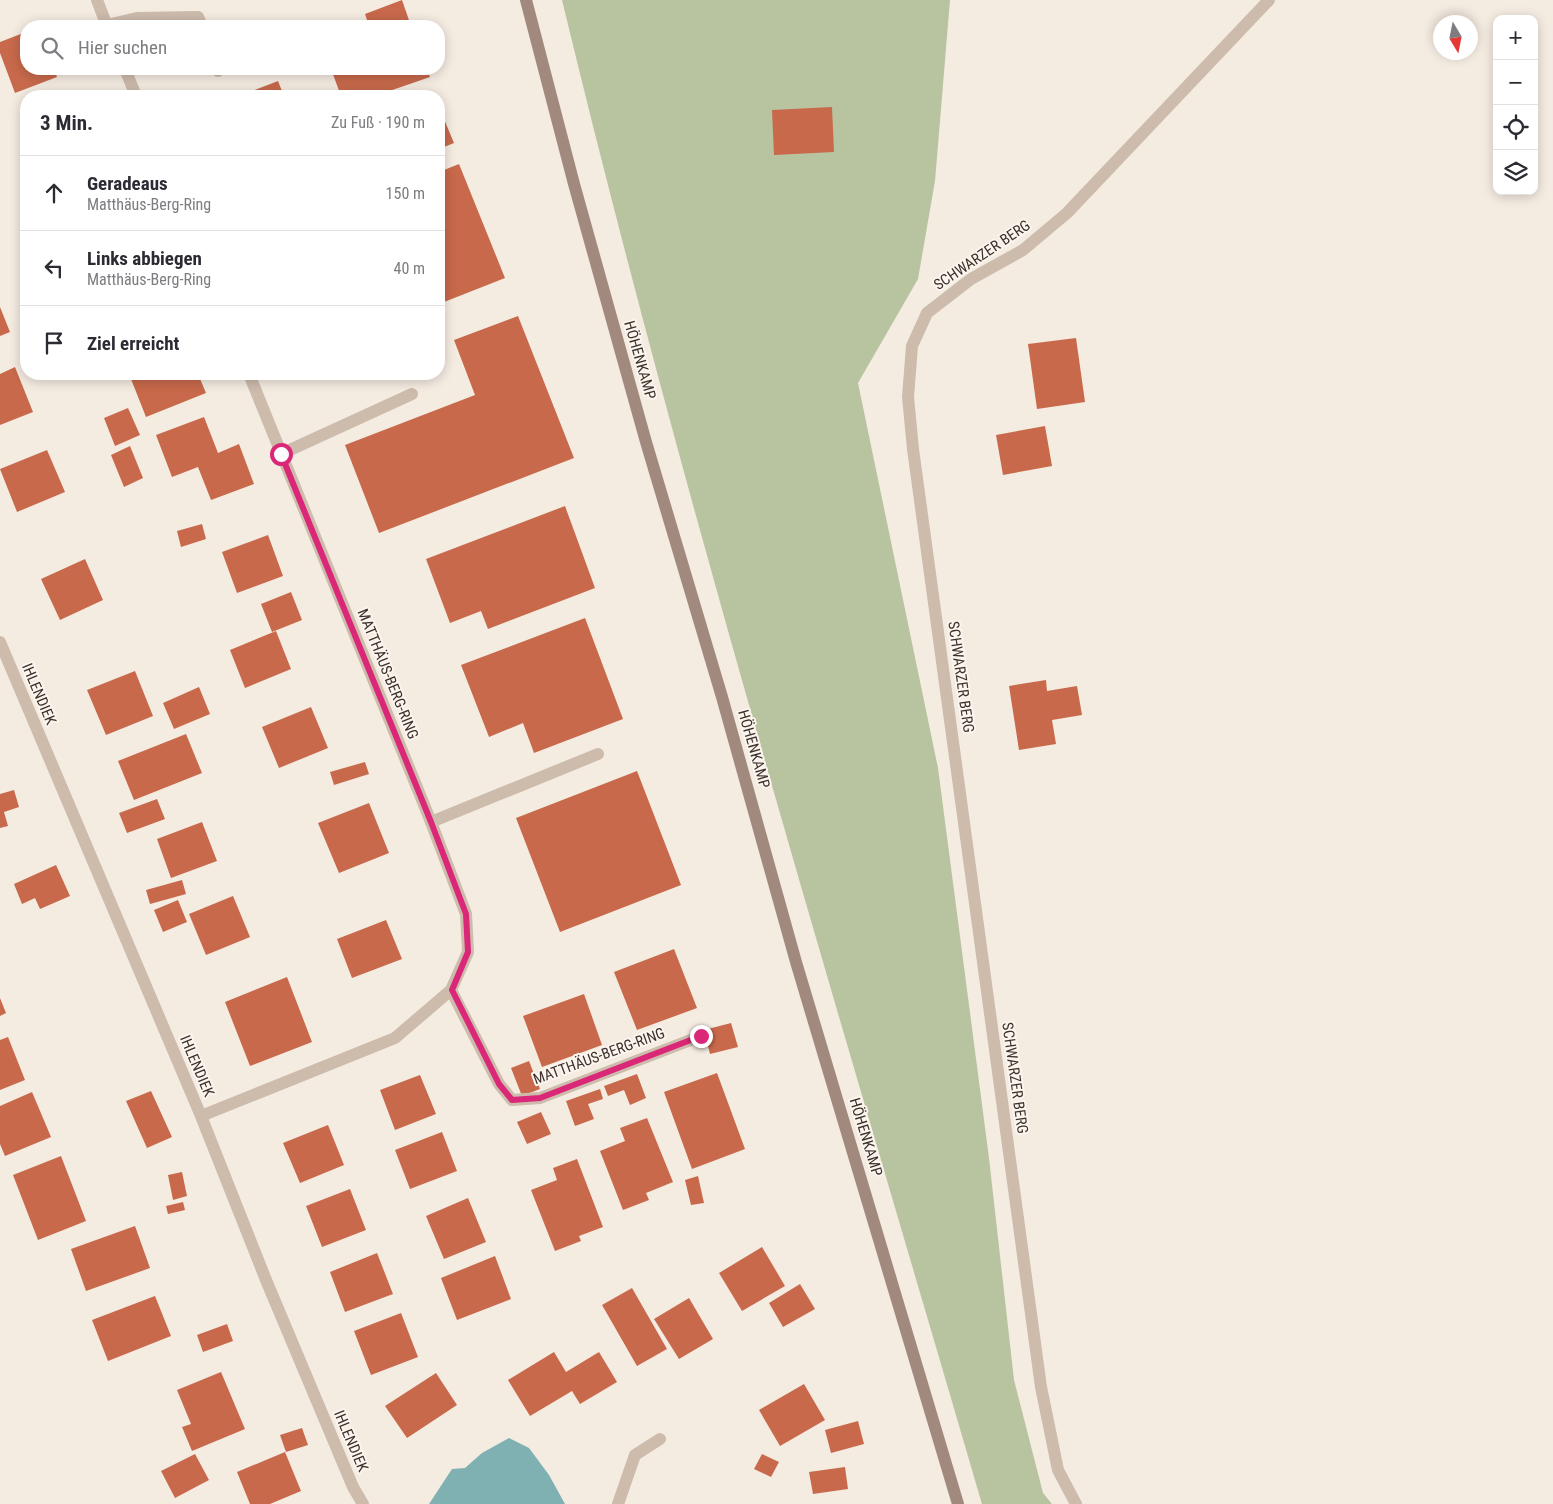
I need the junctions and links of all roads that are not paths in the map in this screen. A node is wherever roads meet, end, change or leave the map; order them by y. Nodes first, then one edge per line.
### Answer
1 (97, 0) edge
2 (526, 0) edge
3 (1269, 0) edge
4 (105, 20) edge
5 (130, 20) edge
6 (199, 20) edge
7 (127, 75) edge
8 (134, 90) edge
9 (251, 380) edge
10 (412, 394) dead end
11 (281, 454) junction
12 (0, 642) edge
13 (598, 754) dead end
14 (431, 822) junction
15 (452, 990) junction
16 (701, 1036) dead end
17 (201, 1116) junction
18 (660, 1439) dead end
19 (363, 1504) edge
20 (618, 1504) edge
21 (958, 1504) edge
22 (1076, 1504) edge

1 - 4 street
2 - 21 main road, HÖHENKAMP
3 - 22 street, SCHWARZER BERG
5 - 6 street
7 - 8 street
9 - 11 street, MATTHÄUS-BERG-RING
10 - 11 street
11 - 14 street, MATTHÄUS-BERG-RING
12 - 17 street, IHLENDIEK
13 - 14 street
14 - 15 street, MATTHÄUS-BERG-RING
15 - 16 street, MATTHÄUS-BERG-RING
15 - 17 street, MATTHÄUS-BERG-RING
17 - 19 street, IHLENDIEK
18 - 20 street

